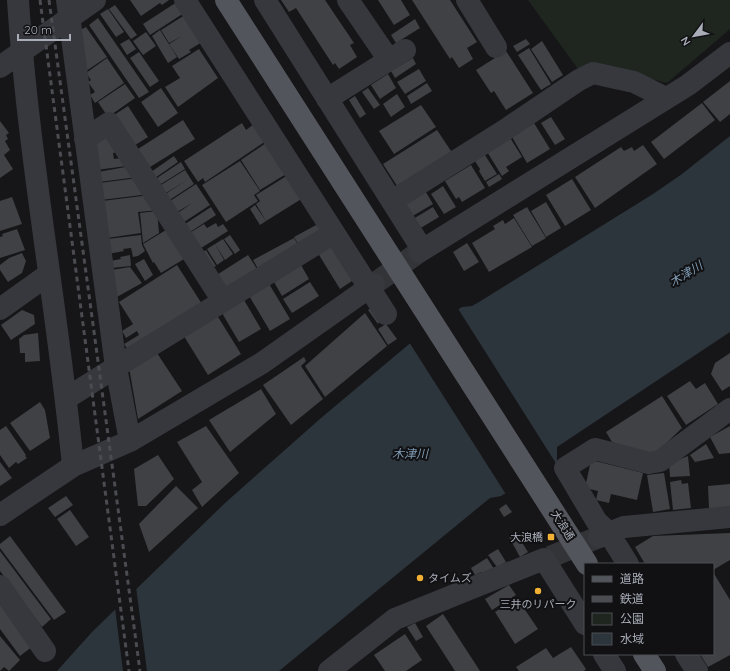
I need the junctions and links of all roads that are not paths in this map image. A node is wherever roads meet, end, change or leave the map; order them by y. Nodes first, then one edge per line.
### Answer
1 (18, 0) edge
2 (95, 0) edge
3 (185, 0) edge
4 (226, 0) edge
5 (266, 0) edge
6 (348, 0) edge
7 (468, 0) edge
8 (68, 9) edge
9 (496, 47) dead end
10 (21, 52) junction
11 (730, 53) edge
12 (0, 67) edge
13 (327, 99) junction
14 (664, 100) junction
15 (85, 139) junction
16 (392, 201) junction
17 (334, 233) junction
18 (49, 274) junction
19 (372, 286) junction
20 (223, 301) junction
21 (0, 309) edge
22 (386, 314) dead end
23 (116, 366) junction
24 (67, 398) junction
25 (730, 409) edge
26 (130, 441) junction
27 (74, 466) junction
28 (0, 515) edge
29 (730, 517) edge
30 (603, 534) junction
31 (586, 563) edge
32 (627, 563) edge
33 (0, 586) edge
34 (584, 622) edge
35 (45, 651) dead end
36 (605, 655) edge
37 (645, 655) edge
38 (687, 655) edge
39 (329, 671) edge
40 (614, 671) edge
41 (655, 671) edge
42 (697, 671) edge

1 - 10 street
2 - 8 street
3 - 17 street
4 - 31 main road, 大浪通
5 - 13 street
6 - 13 street
7 - 9 street
8 - 10 street
8 - 15 street
10 - 12 street
10 - 18 street
11 - 14 street
13 - 16 street
14 - 16 street
14 - 16 street
15 - 20 street
15 - 23 street
17 - 19 street
17 - 20 street
18 - 21 street
18 - 24 street
19 - 22 street
19 - 26 street
20 - 23 street
23 - 24 street
23 - 26 street
24 - 27 street
25 - 30 street
26 - 27 street
27 - 28 street
29 - 30 street
30 - 32 street
33 - 35 street
34 - 39 street
36 - 40 street
37 - 41 main road
38 - 42 street

